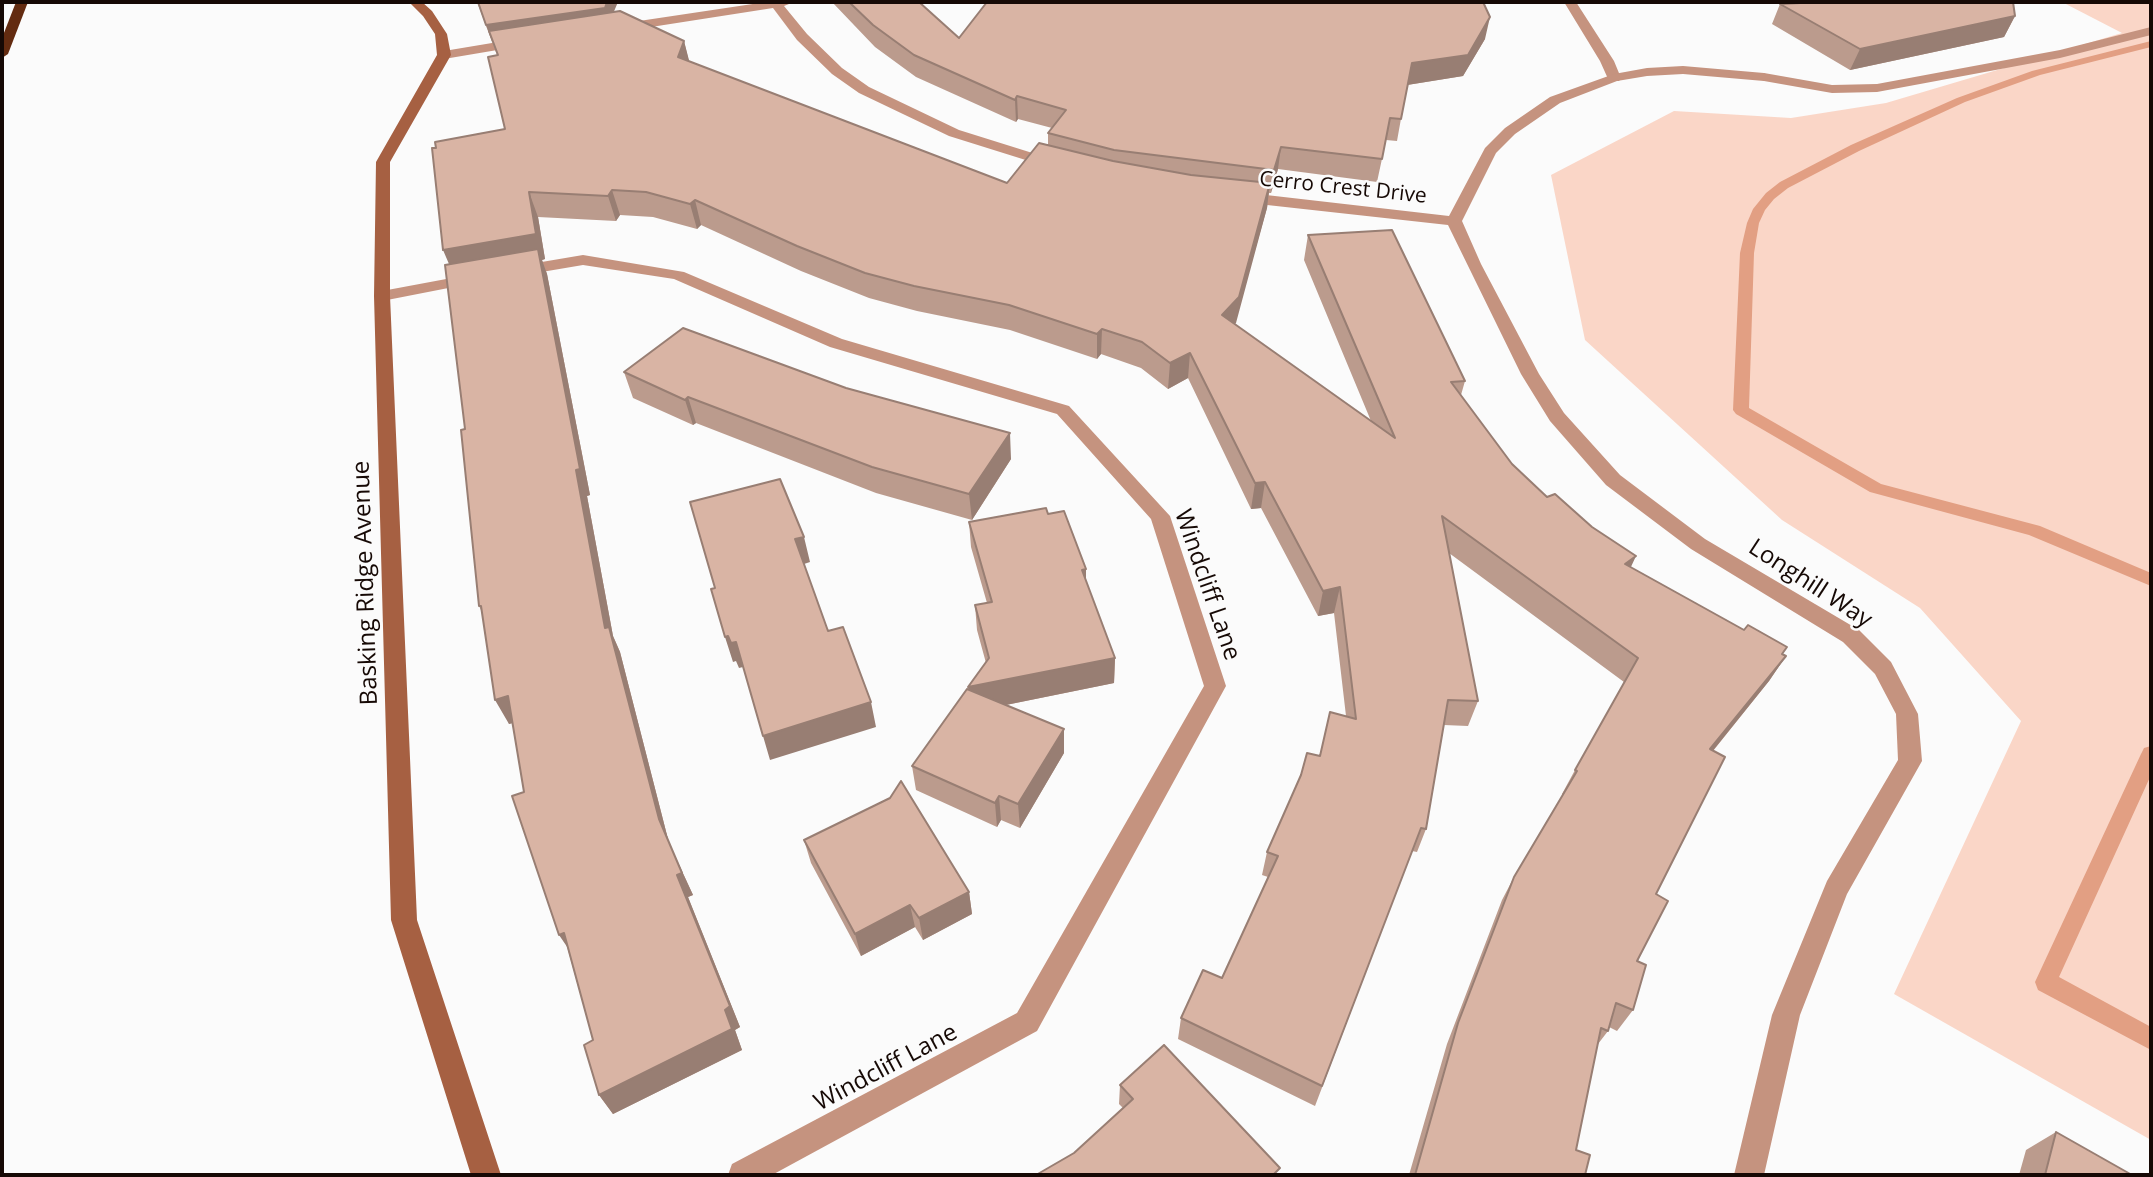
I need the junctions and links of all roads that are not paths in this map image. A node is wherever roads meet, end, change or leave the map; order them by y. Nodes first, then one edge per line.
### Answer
1 (22, 2) edge
2 (415, 2) edge
3 (792, 2) edge
4 (1570, 2) edge
5 (777, 5) junction
6 (601, 30) edge
7 (2151, 31) edge
8 (533, 40) edge
9 (2, 54) edge
10 (444, 55) junction
11 (1614, 78) junction
12 (1073, 169) edge
13 (1229, 196) edge
14 (1454, 221) junction
15 (382, 296) junction
16 (486, 1175) edge
17 (743, 1175) edge
18 (1749, 1175) edge

1 - 9 highway
2 - 10 street
3 - 5 street
4 - 11 street
5 - 6 street
5 - 12 street
7 - 11 street
8 - 10 street
10 - 15 street, Basking Ridge Avenue
11 - 14 street
13 - 14 street, Cerro Crest Drive
14 - 18 street, Longhill Way
15 - 16 street, Basking Ridge Avenue
15 - 17 street, Windcliff Lane

